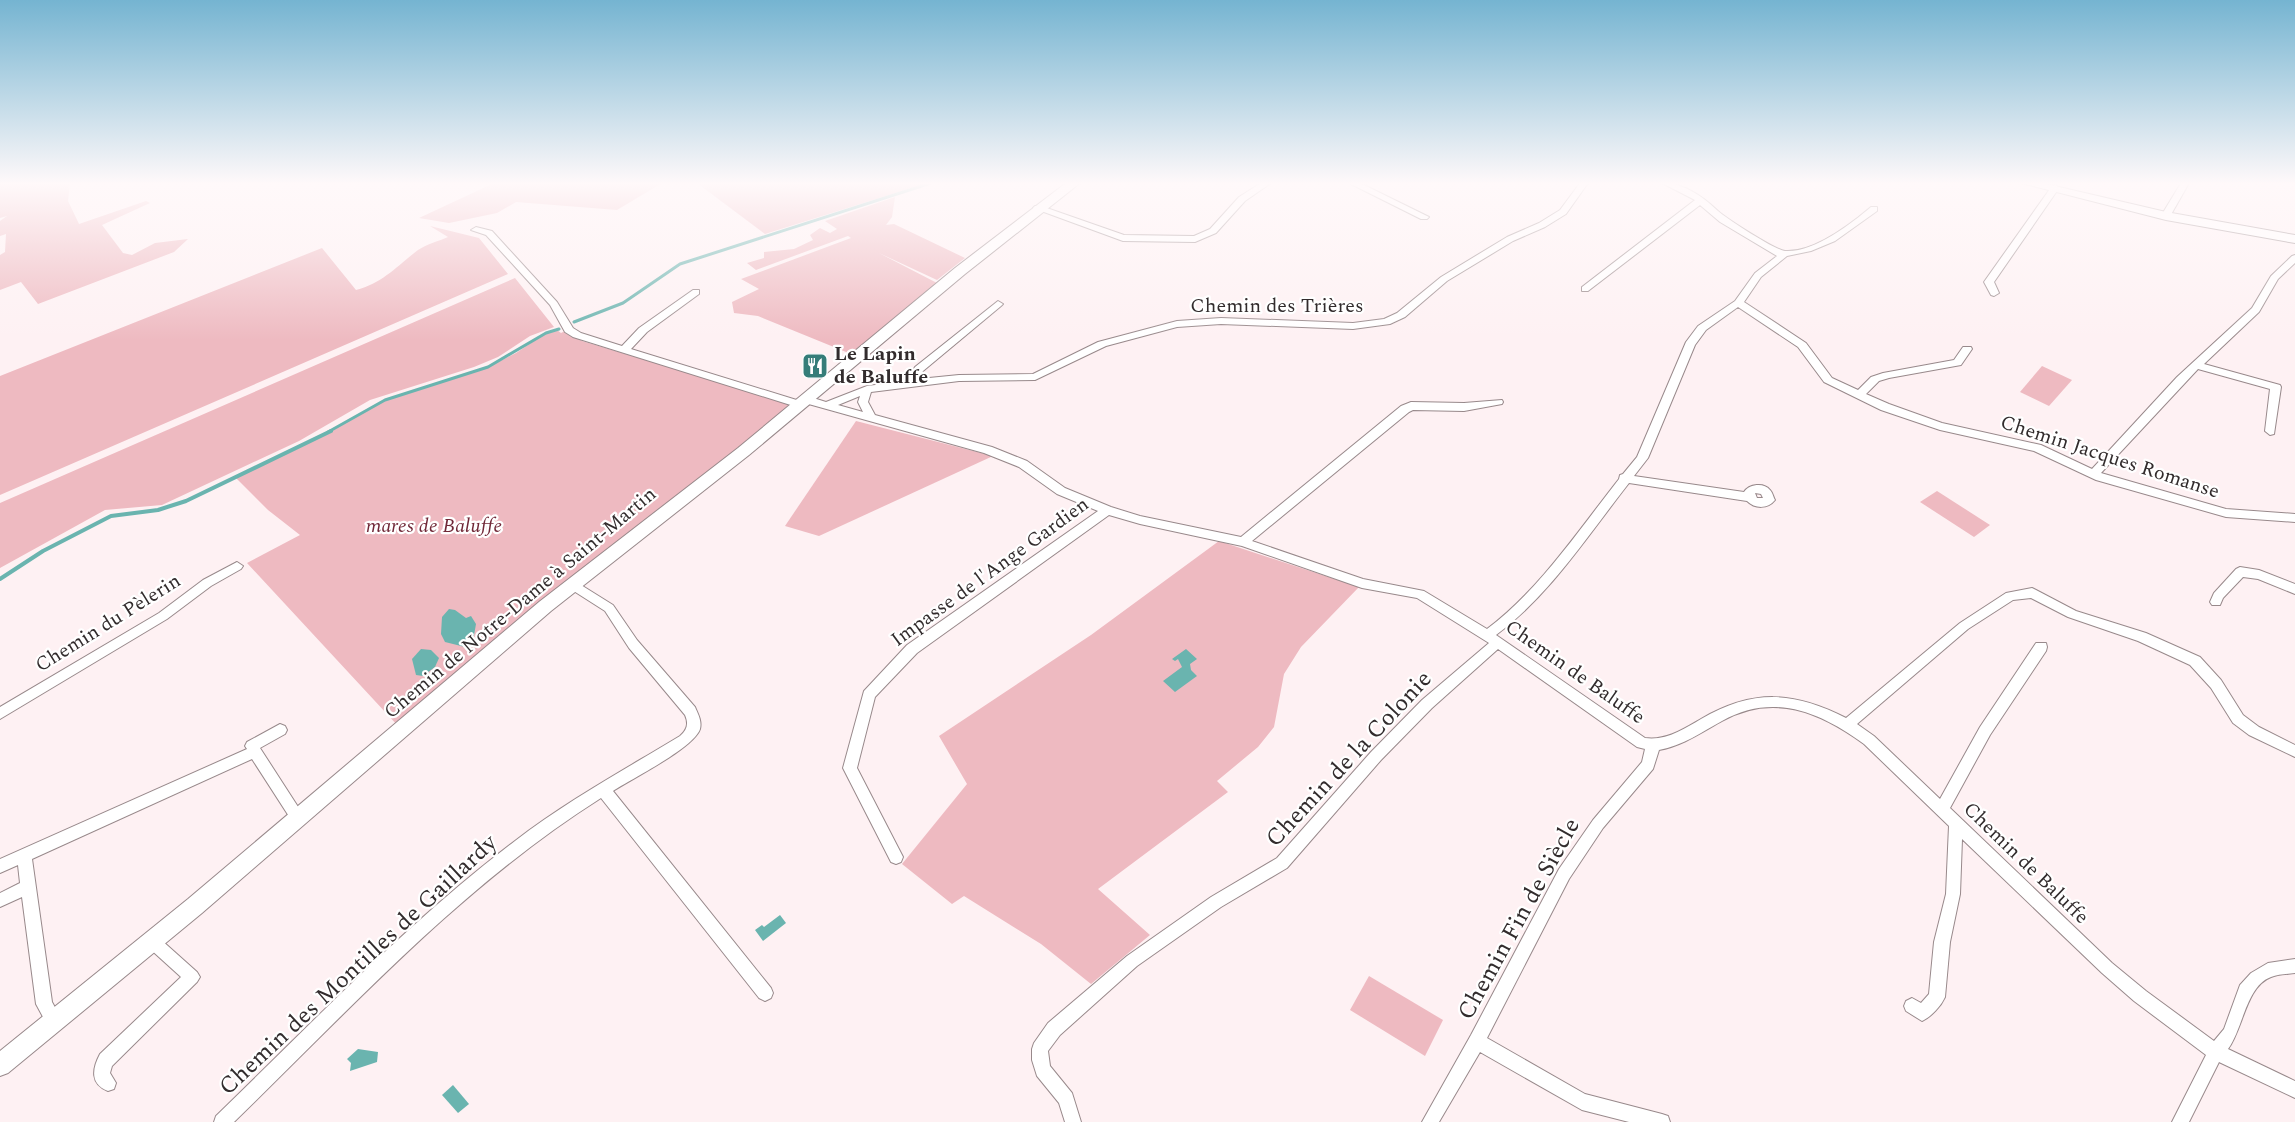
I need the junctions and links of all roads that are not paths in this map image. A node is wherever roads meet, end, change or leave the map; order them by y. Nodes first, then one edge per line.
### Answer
1 (492, 235) edge
2 (1002, 235) edge
3 (1116, 235) edge
4 (1203, 235) edge
5 (1516, 235) edge
6 (1655, 235) edge
7 (1750, 235) edge
8 (1838, 235) edge
9 (2022, 235) edge
10 (2275, 235) edge
11 (2295, 239) edge
12 (1782, 254) junction
13 (2295, 258) edge
14 (1585, 289) dead end
15 (696, 292) dead end
16 (1994, 292) dead end
17 (1738, 303) junction
18 (998, 304) dead end
19 (625, 349) junction
20 (1967, 349) dead end
21 (2196, 365) junction
22 (912, 384) junction
23 (867, 389) junction
24 (1859, 395) junction
25 (804, 402) junction
26 (1498, 402) dead end
27 (828, 405) junction
28 (871, 418) junction
29 (2270, 431) dead end
30 (2093, 474) junction
31 (1624, 478) junction
32 (1749, 497) dead end
33 (1107, 510) junction
34 (2295, 518) edge
35 (1243, 542) junction
36 (237, 566) dead end
37 (573, 585) junction
38 (2295, 590) edge
39 (2216, 602) dead end
40 (1492, 638) junction
41 (2041, 647) dead end
42 (0, 714) edge
43 (1848, 724) junction
44 (280, 730) dead end
45 (1653, 745) junction
46 (2295, 751) edge
47 (255, 752) junction
48 (603, 789) junction
49 (1940, 807) junction
50 (297, 817) junction
51 (1956, 822) junction
52 (24, 856) junction
53 (896, 857) dead end
54 (0, 866) edge
55 (28, 887) junction
56 (0, 900) edge
57 (154, 943) junction
58 (2295, 966) edge
59 (765, 993) dead end
60 (1912, 1006) dead end
61 (55, 1022) junction
62 (1477, 1041) junction
63 (2216, 1052) junction
64 (0, 1065) edge
65 (108, 1083) dead end
66 (2295, 1090) edge
67 (222, 1122) edge
68 (1073, 1122) edge
69 (1430, 1122) edge
70 (1662, 1122) edge
71 (2180, 1122) edge

1 - 19 street, Chemin de Baluffe
2 - 25 street, Chemin de Notre-Dame à Saint-Martin
3 - 4 street
5 - 22 street, Chemin des Trières
6 - 14 street
7 - 12 street
8 - 12 street
9 - 16 street
10 - 11 street
12 - 17 street, Chemin de la Colonie
13 - 21 street
15 - 19 street
17 - 24 street, Chemin Jacques Romanse
17 - 31 street, Chemin de la Colonie
18 - 22 street
19 - 25 street, Chemin de Baluffe
20 - 24 street
21 - 29 street
21 - 30 street
22 - 23 street, Chemin des Trières
23 - 27 street, Chemin des Trières
23 - 28 street
24 - 30 street, Chemin Jacques Romanse
25 - 27 street, Chemin de Baluffe
25 - 37 street, Chemin de Notre-Dame à Saint-Martin
26 - 35 street
27 - 28 street, Chemin de Baluffe
28 - 33 street, Chemin de Baluffe
30 - 34 street, Chemin Jacques Romanse
31 - 32 street
31 - 40 street, Chemin de la Colonie
33 - 35 street, Chemin de Baluffe
33 - 53 street, Impasse de l'Ange Gardien
35 - 40 street, Chemin de Baluffe
36 - 42 street, Chemin du Pèlerin
37 - 48 street, Chemin des Montilles de Gaillardy
37 - 50 street, Chemin de Notre-Dame à Saint-Martin
38 - 39 street
40 - 45 street, Chemin de Baluffe
40 - 68 street, Chemin de la Colonie
41 - 49 street
43 - 45 street, Chemin de Baluffe
43 - 46 street
43 - 49 street, Chemin de Baluffe
44 - 47 street
45 - 62 street, Chemin Fin de Siècle
47 - 50 street
47 - 52 street
48 - 59 street
48 - 67 street, Chemin des Montilles de Gaillardy
49 - 51 street, Chemin de Baluffe
50 - 57 street, Chemin de Notre-Dame à Saint-Martin
51 - 60 street
51 - 63 street, Chemin de Baluffe
52 - 54 street
52 - 55 street
55 - 56 street
55 - 61 street
57 - 61 street, Chemin de Notre-Dame à Saint-Martin
57 - 65 street
58 - 63 street
61 - 64 street, Chemin de Notre-Dame à Saint-Martin
62 - 69 street, Chemin Fin de Siècle
62 - 70 street
63 - 66 street, Chemin de Baluffe
63 - 71 street

